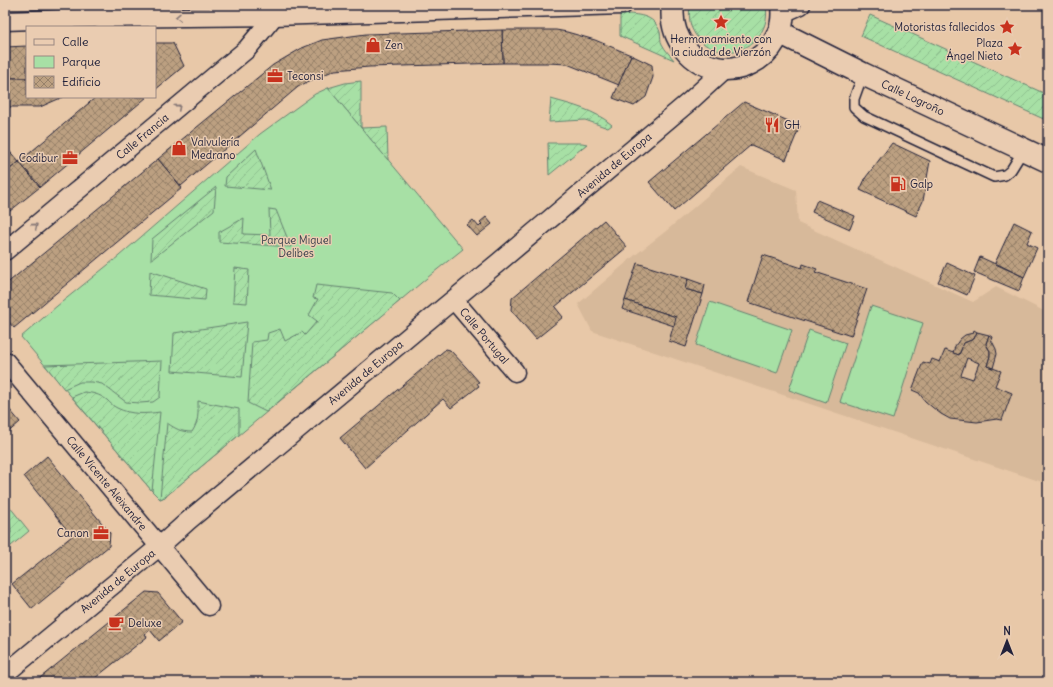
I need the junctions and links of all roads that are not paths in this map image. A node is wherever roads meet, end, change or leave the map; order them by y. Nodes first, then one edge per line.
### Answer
1 (623, 5) edge
2 (673, 5) edge
3 (534, 7) edge
4 (89, 12) edge
5 (786, 14) edge
6 (274, 16) junction
7 (5, 21) edge
8 (725, 69) junction
9 (863, 74) junction
10 (1024, 149) junction
11 (1048, 161) edge
12 (5, 251) edge
13 (454, 300) junction
14 (5, 360) edge
15 (515, 372) dead end
16 (160, 546) junction
17 (209, 606) dead end
18 (5, 674) edge

1 - 3 street
2 - 8 main road
3 - 6 street
6 -> 4 street
4 - 7 street
5 - 8 main road
5 - 9 main road, Calle Logroño
12 -> 6 street, Calle Francia
8 - 13 street, Avenida de Europa
9 - 10 main road, Calle Logroño
9 - 10 lane
10 - 11 main road, Calle Logroño
13 - 15 street, Calle Portugal
13 - 16 street, Avenida de Europa
14 - 16 street, Calle Vicente Aleixandre
16 - 17 street, Calle Vicente Aleixandre
16 - 18 street, Avenida de Europa

